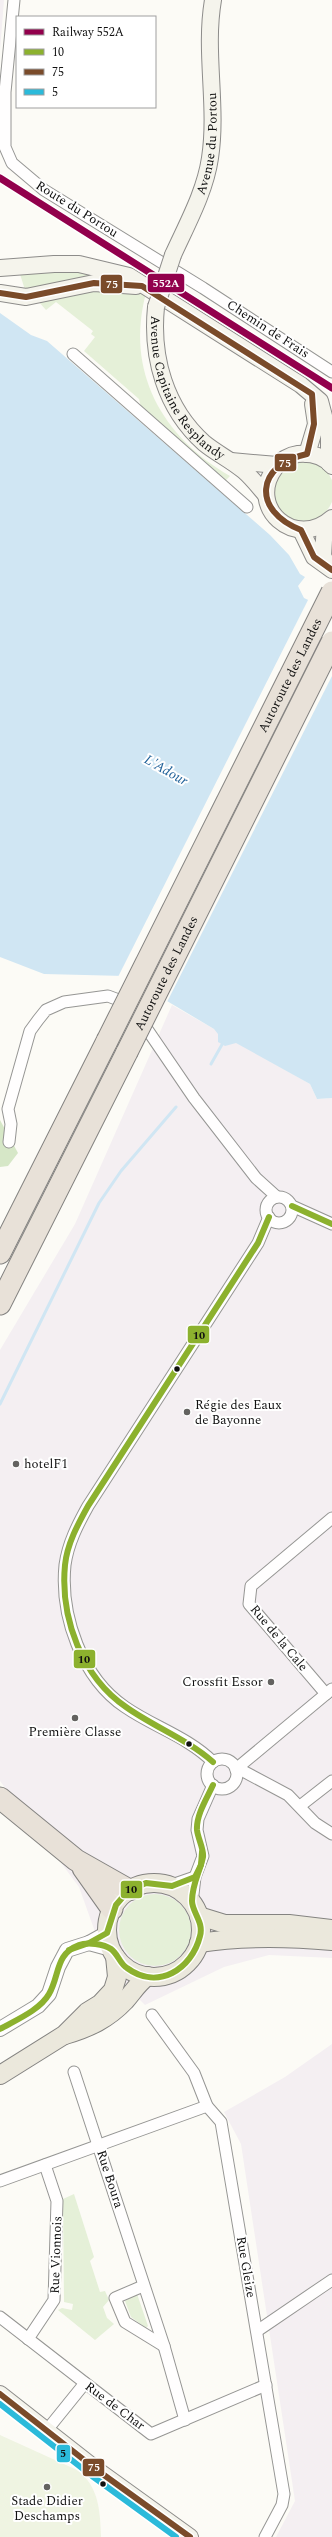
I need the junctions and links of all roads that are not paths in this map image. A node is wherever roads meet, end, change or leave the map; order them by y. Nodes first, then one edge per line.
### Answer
1 (14, 0) edge
2 (202, 0) edge
3 (212, 0) edge
4 (210, 28) junction
5 (0, 268) edge
6 (142, 286) junction
7 (203, 288) joint
8 (0, 293) edge
9 (156, 307) joint
10 (73, 354) dead end
11 (332, 372) edge
12 (312, 394) junction
13 (307, 454) junction
14 (231, 461) junction
15 (331, 464) edge
16 (277, 465) junction
17 (266, 495) junction
18 (247, 507) dead end
19 (329, 521) edge
20 (301, 530) junction
21 (330, 569) edge
22 (332, 592) edge
23 (332, 642) edge
24 (88, 1080) junction
25 (9, 1142) dead end
26 (256, 1178) junction
27 (56, 1192) junction
28 (277, 1197) junction
29 (268, 1205) junction
30 (292, 1206) junction
31 (318, 1216) junction
32 (288, 1219) junction
33 (273, 1220) junction
34 (332, 1224) edge
35 (0, 1228) edge
36 (0, 1253) edge
37 (0, 1304) edge
38 (0, 1311) edge
39 (332, 1518) edge
40 (329, 1691) edge
41 (213, 1762) junction
42 (236, 1770) junction
43 (260, 1779) junction
44 (332, 1781) edge
45 (234, 1782) junction
46 (213, 1785) junction
47 (4, 1800) edge
48 (300, 1806) junction
49 (332, 1834) edge
50 (76, 1860) junction
51 (195, 1877) junction
52 (169, 1886) junction
53 (129, 1890) junction
54 (112, 1909) junction
55 (196, 1909) junction
56 (332, 1929) edge
57 (332, 1941) edge
58 (199, 1943) junction
59 (111, 1946) junction
60 (148, 1976) junction
61 (152, 2015) dead end
62 (0, 2029) edge
63 (64, 2035) junction
64 (74, 2072) dead end
65 (0, 2075) edge
66 (207, 2106) junction
67 (99, 2144) junction
68 (45, 2165) junction
69 (0, 2181) edge
70 (332, 2280) edge
71 (144, 2286) junction
72 (0, 2317) edge
73 (257, 2332) junction
74 (28, 2338) junction
75 (164, 2346) junction
76 (85, 2383) junction
77 (266, 2385) junction
78 (0, 2394) edge
79 (185, 2420) junction
80 (47, 2430) junction
81 (264, 2536) edge
82 (190, 2537) edge

1 - 7 street, Route du Portou
2 - 4 main road, Avenue du Portou
3 - 4 main road, Avenue du Portou
4 - 9 main road, Avenue du Portou, bridge
5 - 6 main road
6 - 8 main road
6 - 12 main road
7 - 11 street, Chemin de Frais
9 - 14 main road, Avenue Capitaine Resplandy
10 - 18 street
12 - 13 main road
12 - 15 main road
13 - 15 main road
13 - 16 main road
14 - 16 main road, Avenue Capitaine Resplandy
14 - 17 main road, Avenue Capitaine Resplandy
16 - 17 main road
17 - 20 main road, Avenue Capitaine Resplandy
19 - 20 main road
19 - 21 main road
20 - 21 main road
22 - 24 highway, Autoroute des Landes, bridge
23 - 27 highway, Autoroute des Landes, bridge
24 - 35 highway
24 - 36 highway, Autoroute des Landes
25 - 26 street
26 - 28 street
26 - 29 street
27 - 37 highway, Autoroute des Landes
27 - 38 highway
28 - 29 street
28 - 30 street
29 - 33 street
30 - 31 street
30 - 32 street
31 - 32 street
31 - 34 street
32 - 33 street
33 - 41 street
39 - 40 street, Rue de la Cale
40 - 42 street
41 - 42 street
41 - 46 street
42 - 43 street
42 - 45 street
43 - 45 street
43 - 48 street
44 - 48 street
45 - 46 street
46 - 51 street
47 - 50 highway
48 - 49 street
50 - 53 highway
50 - 54 highway
51 - 52 street
51 - 55 street
52 - 53 main road
52 - 55 main road
53 - 54 main road
54 - 59 main road
55 - 56 main road
55 - 58 main road
57 - 58 main road
58 - 60 main road
59 - 60 main road
59 - 62 street
59 - 63 main road
60 - 63 main road
61 - 66 street, Rue Gleize
63 - 65 main road
64 - 67 street, Rue Boura
66 - 67 street
66 - 73 street, Rue Gleize
67 - 68 street
67 - 71 street, Rue Boura
68 - 69 street
68 - 74 street, Rue Vionnois
70 - 73 street
71 - 75 street, Rue Boura
71 - 75 street
72 - 74 street, Rue de Char
73 - 77 street, Rue Gleize
74 - 76 street, Rue de Char
75 - 79 street, Rue Boura
76 - 79 street, Rue de Char
76 - 80 street
77 - 79 street, Rue de Char
77 - 81 street, Rue Gleize
78 - 80 main road
80 - 82 main road

